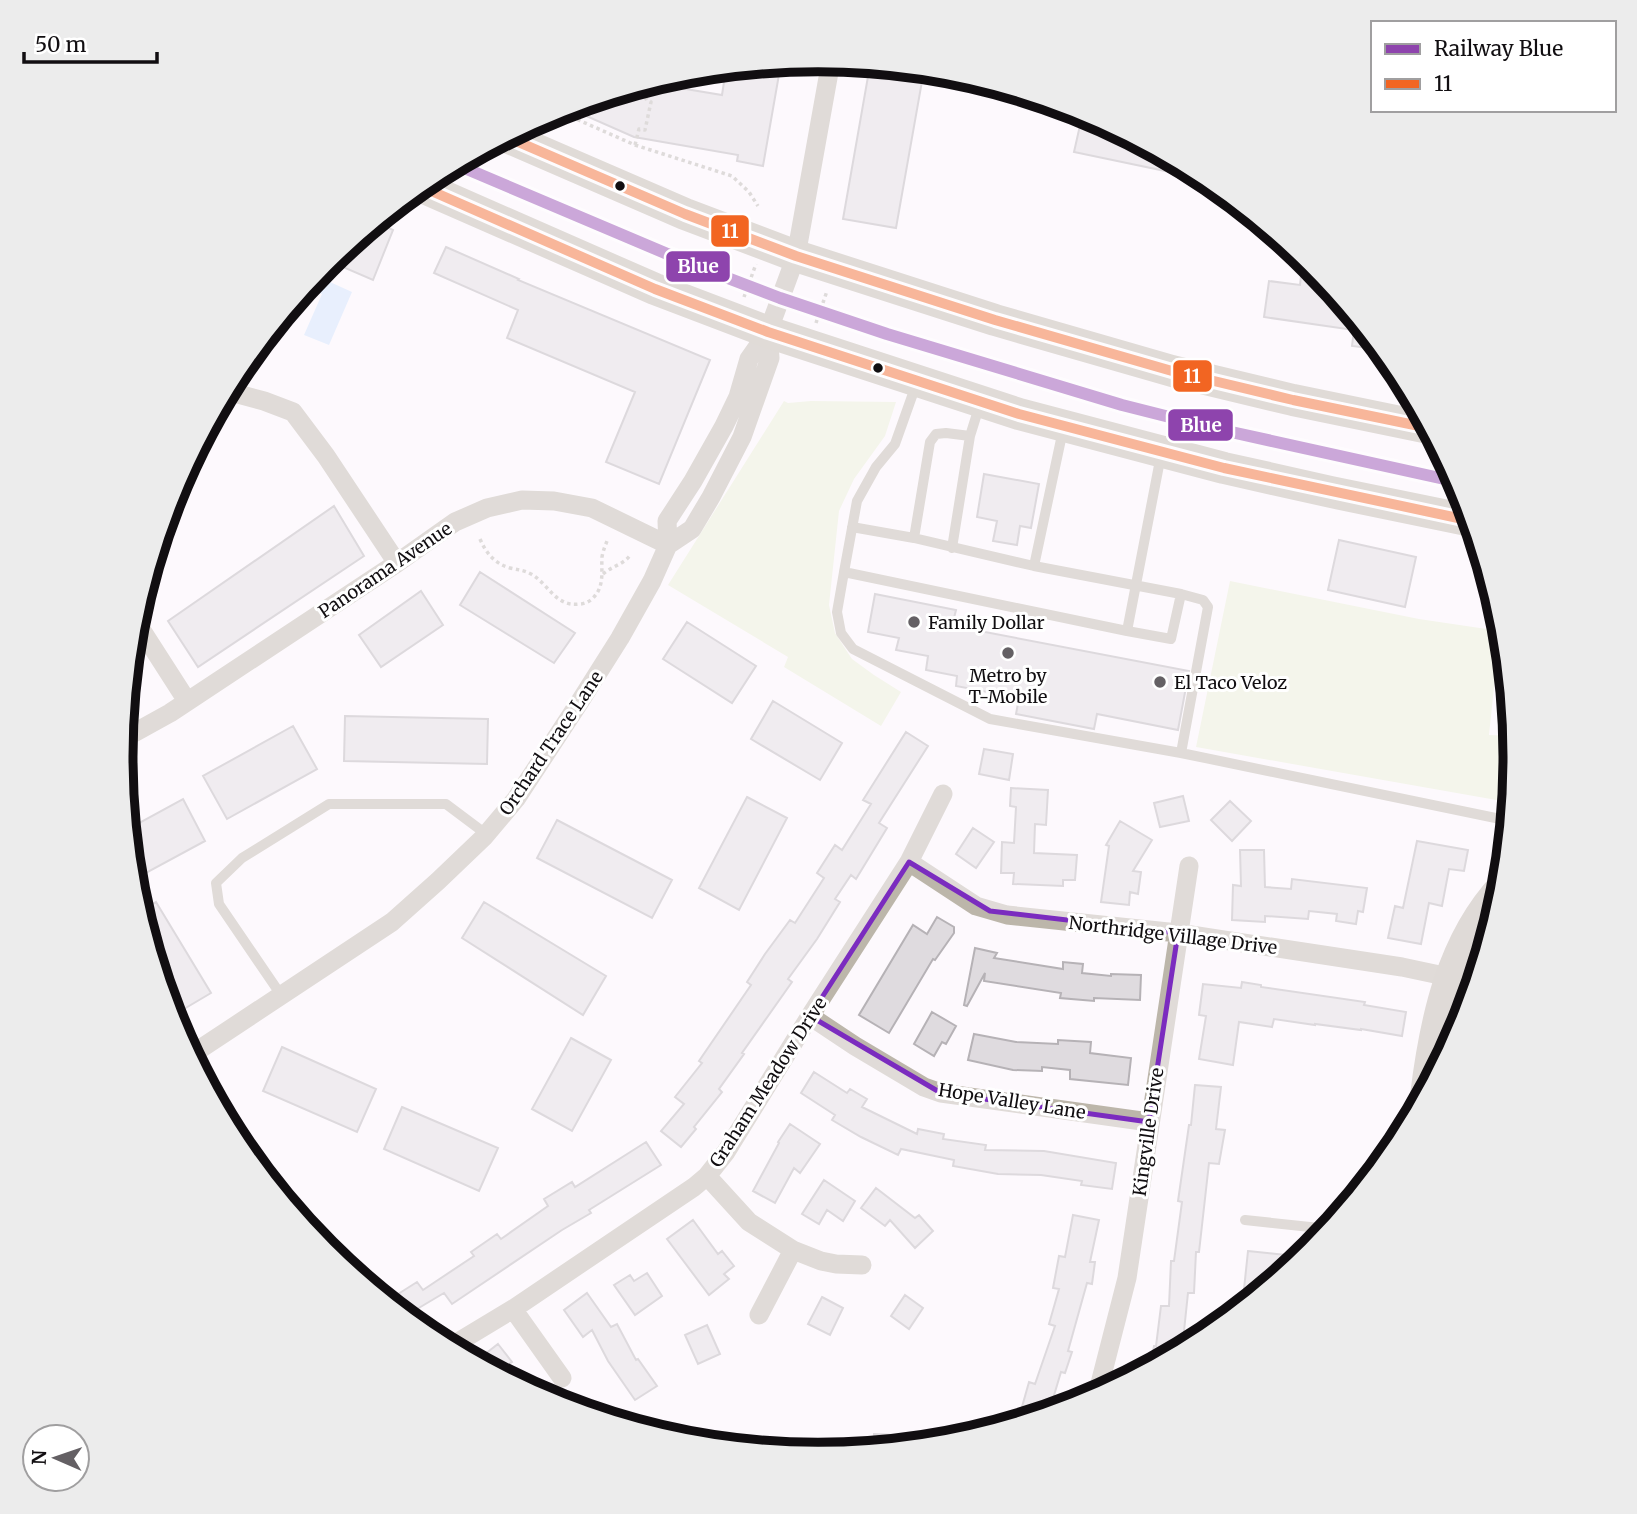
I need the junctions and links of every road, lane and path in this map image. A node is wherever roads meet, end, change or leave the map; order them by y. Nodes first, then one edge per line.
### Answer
1 (829, 72) edge
2 (648, 93) edge
3 (573, 118) edge
4 (518, 141) edge
5 (635, 145) junction
6 (432, 191) edge
7 (758, 206) dead end
8 (759, 255) dead end
9 (796, 256) junction
10 (828, 289) dead end
11 (742, 302) dead end
12 (816, 323) dead end
13 (768, 332) junction
14 (918, 381) junction
15 (238, 394) edge
16 (981, 402) junction
17 (1064, 426) junction
18 (1418, 426) edge
19 (970, 436) junction
20 (1162, 452) junction
21 (1460, 519) edge
22 (852, 527) junction
23 (914, 538) junction
24 (481, 539) dead end
25 (607, 541) dead end
26 (668, 545) junction
27 (952, 548) junction
28 (632, 554) dead end
29 (397, 563) junction
30 (1034, 566) junction
31 (844, 572) junction
32 (603, 574) junction
33 (1136, 586) junction
34 (1181, 594) junction
35 (1127, 631) junction
36 (144, 634) edge
37 (187, 701) junction
38 (134, 733) edge
39 (1181, 753) junction
40 (943, 794) dead end
41 (1500, 819) edge
42 (486, 834) junction
43 (909, 862) junction
44 (1189, 866) dead end
45 (1485, 914) edge
46 (1178, 933) junction
47 (1449, 977) junction
48 (281, 995) junction
49 (810, 1016) junction
50 (199, 1050) edge
51 (1428, 1069) edge
52 (1149, 1122) junction
53 (707, 1175) junction
54 (1245, 1220) dead end
55 (1316, 1228) edge
56 (793, 1250) junction
57 (862, 1265) dead end
58 (513, 1308) junction
59 (759, 1315) dead end
60 (460, 1341) edge
61 (562, 1378) dead end
62 (1100, 1381) edge

1 - 9 street, Orchard Trace Lane
2 - 5 path
3 - 5 path
4 - 9 main road
5 - 7 path
6 - 13 main road
8 - 11 path
9 - 13 street, Orchard Trace Lane
9 - 18 main road
10 - 12 path
13 - 14 main road
13 - 26 street, Orchard Trace Lane
14 - 16 main road
14 - 22 lane
15 - 29 street
16 - 17 main road
16 - 19 lane
17 - 20 main road
17 - 30 lane
19 - 23 lane
19 - 27 lane
20 - 21 main road
20 - 33 lane
22 - 23 lane
22 - 31 lane
23 - 27 lane
24 - 32 path
25 - 32 path
26 - 29 street, Panorama Avenue
26 - 42 street, Orchard Trace Lane
27 - 30 lane
28 - 32 path
29 - 37 street, Panorama Avenue
30 - 33 lane
31 - 35 lane
31 - 39 lane
33 - 34 lane
33 - 35 lane
34 - 35 lane
34 - 39 lane
36 - 37 street
37 - 38 street, Panorama Avenue
39 - 41 lane
40 - 43 street, Graham Meadow Drive
42 - 48 street, Orchard Trace Lane
42 - 48 lane
43 - 46 street, Northridge Village Drive
43 - 49 street, Graham Meadow Drive
44 - 46 street, Kingville Drive
45 - 47 street
46 - 47 street, Northridge Village Drive
46 - 52 street, Kingville Drive
47 - 51 street
48 - 50 street, Orchard Trace Lane
49 - 52 street, Hope Valley Lane
49 - 53 street, Graham Meadow Drive
52 - 62 street, Kingville Drive
53 - 56 street
53 - 58 street, Graham Meadow Drive
54 - 55 lane
56 - 57 street
56 - 59 street
58 - 60 street, Graham Meadow Drive
58 - 61 street

